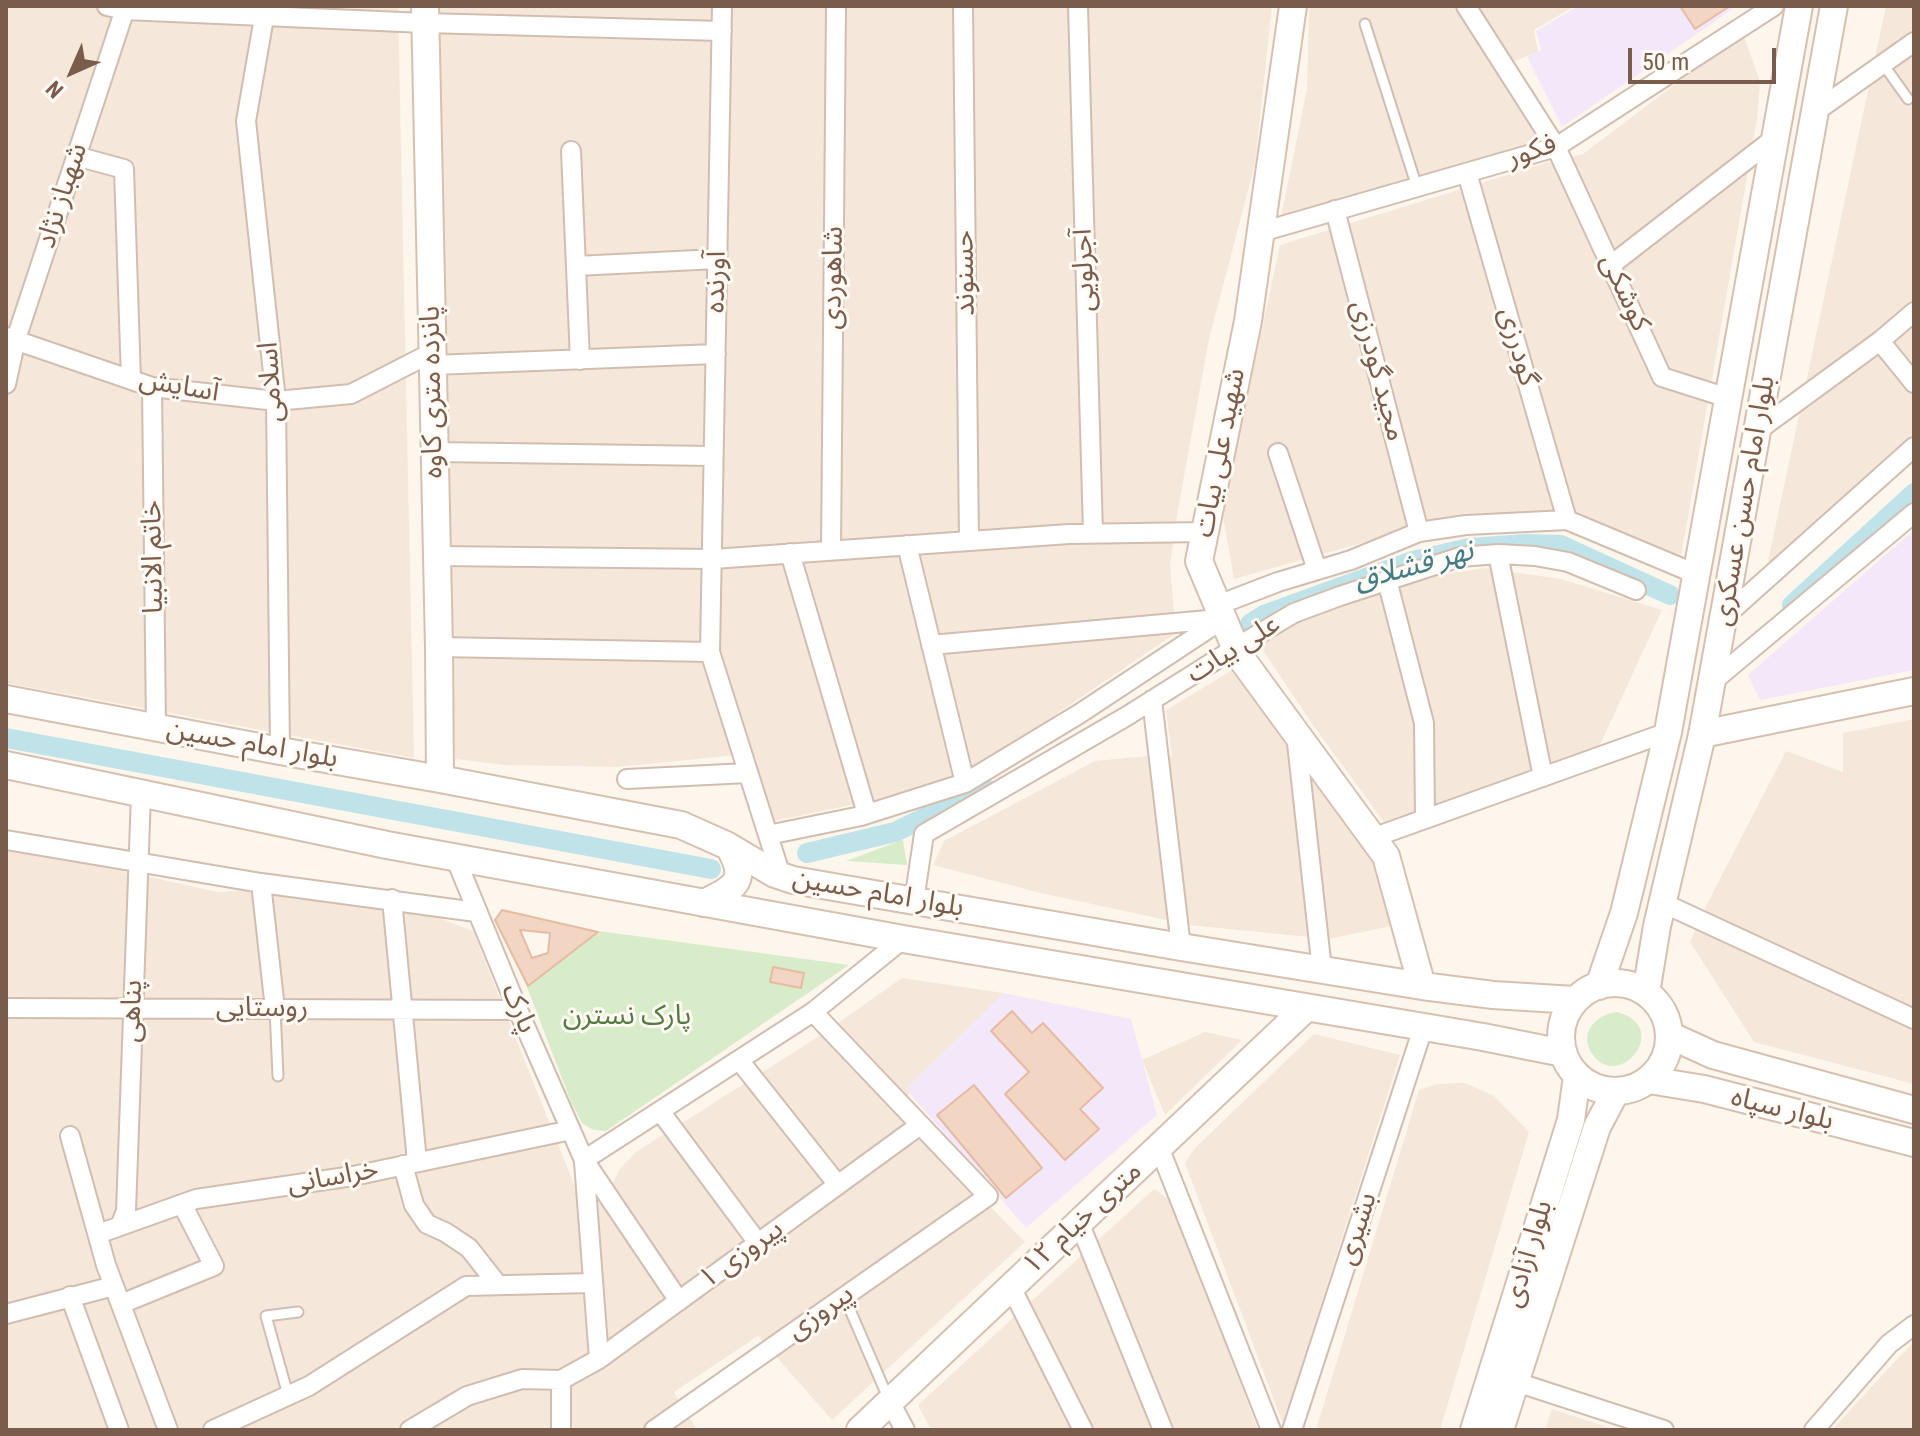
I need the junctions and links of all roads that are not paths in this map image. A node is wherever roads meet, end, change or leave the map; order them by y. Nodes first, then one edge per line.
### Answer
1 (540, 6) edge
2 (722, 6) edge
3 (836, 6) edge
4 (963, 6) edge
5 (1078, 6) edge
6 (1293, 6) edge
7 (1466, 6) edge
8 (1774, 6) edge
9 (1799, 6) edge
10 (1834, 6) edge
11 (119, 7) edge
12 (266, 11) edge
13 (425, 14) edge
14 (1365, 24) dead end
15 (540, 26) junction
16 (722, 31) junction
17 (1914, 42) edge
18 (1883, 64) junction
19 (1908, 99) dead end
20 (1815, 112) junction
21 (1776, 137) junction
22 (1556, 147) junction
23 (571, 151) dead end
24 (76, 156) junction
25 (1467, 173) junction
26 (1417, 187) junction
27 (1335, 210) junction
28 (1261, 232) junction
29 (717, 259) junction
30 (1611, 265) junction
31 (576, 266) junction
32 (1914, 312) edge
33 (11, 338) edge
34 (1880, 341) junction
35 (716, 354) junction
36 (433, 359) junction
37 (580, 360) junction
38 (131, 380) junction
39 (1914, 383) edge
40 (6, 384) edge
41 (152, 387) junction
42 (1728, 398) junction
43 (276, 401) junction
44 (1757, 431) junction
45 (1914, 447) edge
46 (435, 452) junction
47 (1278, 453) dead end
48 (713, 456) junction
49 (1914, 513) edge
50 (1567, 520) junction
51 (1205, 532) junction
52 (1419, 532) junction
53 (1093, 533) junction
54 (969, 541) junction
55 (907, 545) junction
56 (831, 550) junction
57 (790, 553) junction
58 (1498, 554) junction
59 (437, 556) junction
60 (713, 559) junction
61 (1317, 570) junction
62 (1696, 574) junction
63 (1387, 580) junction
64 (1636, 590) dead end
65 (1689, 611) junction
66 (1220, 612) junction
67 (1723, 618) junction
68 (931, 645) junction
69 (439, 647) junction
70 (1235, 648) junction
71 (710, 652) junction
72 (1712, 682) junction
73 (1914, 691) edge
74 (6, 699) edge
75 (1152, 700) junction
76 (156, 728) junction
77 (1295, 732) junction
78 (1668, 732) junction
79 (1702, 734) junction
80 (280, 751) junction
81 (6, 765) edge
82 (748, 773) junction
83 (1543, 777) junction
84 (440, 779) junction
85 (627, 779) dead end
86 (965, 783) junction
87 (141, 794) junction
88 (867, 814) junction
89 (1425, 819) junction
90 (768, 835) junction
91 (1372, 838) junction
92 (6, 840) edge
93 (729, 847) junction
94 (455, 857) junction
95 (138, 862) junction
96 (781, 876) junction
97 (261, 883) junction
98 (392, 899) junction
99 (914, 901) junction
100 (704, 903) junction
101 (1663, 903) junction
102 (476, 912) junction
103 (781, 917) junction
104 (903, 939) junction
105 (1181, 947) junction
106 (1322, 970) junction
107 (1422, 986) junction
108 (1599, 986) junction
109 (1646, 993) junction
110 (1575, 1000) junction
111 (6, 1008) edge
112 (1306, 1008) junction
113 (133, 1009) junction
114 (275, 1009) junction
115 (403, 1010) junction
116 (518, 1010) junction
117 (813, 1012) junction
118 (1914, 1019) edge
119 (1423, 1028) junction
120 (1669, 1035) junction
121 (1563, 1053) junction
122 (739, 1060) junction
123 (278, 1076) dead end
124 (1577, 1076) junction
125 (1649, 1080) junction
126 (1616, 1091) junction
127 (1879, 1100) junction
128 (1914, 1110) edge
129 (660, 1111) junction
130 (920, 1125) junction
131 (571, 1130) junction
132 (1872, 1133) junction
133 (70, 1136) dead end
134 (1914, 1143) edge
135 (1159, 1147) junction
136 (584, 1160) junction
137 (410, 1164) junction
138 (838, 1185) junction
139 (182, 1204) junction
140 (1079, 1222) junction
141 (120, 1226) junction
142 (98, 1234) junction
143 (758, 1243) junction
144 (592, 1283) junction
145 (498, 1285) junction
146 (114, 1286) junction
147 (1011, 1287) junction
148 (70, 1296) junction
149 (844, 1296) junction
150 (679, 1301) junction
151 (121, 1304) junction
152 (298, 1312) dead end
153 (6, 1314) edge
154 (1914, 1325) edge
155 (599, 1359) junction
156 (561, 1380) junction
157 (1516, 1382) junction
158 (288, 1395) junction
159 (890, 1402) junction
160 (119, 1430) edge
161 (168, 1430) edge
162 (213, 1430) edge
163 (410, 1430) edge
164 (561, 1430) edge
165 (654, 1430) edge
166 (860, 1430) edge
167 (905, 1430) edge
168 (1083, 1430) edge
169 (1163, 1430) edge
170 (1271, 1430) edge
171 (1292, 1430) edge
172 (1474, 1430) edge
173 (1500, 1430) edge
174 (1664, 1430) edge
175 (1814, 1430) edge

1 - 15 street
2 - 16 street, آورنده
3 - 56 street, شاهوردی
4 - 54 street, حسنوند
5 - 53 street, آجرلویی
6 - 28 main road, شهید علی بیات
7 - 22 street, کوشکی
8 - 22 street, فکور
9 - 21 main road, بلوار امام حسن عسکری
10 - 20 main road, بلوار امام حسن عسکری
11 - 12 street
11 - 24 street, شهباز نژاد
12 - 13 street
12 - 43 street, اسلامی
13 - 15 street
13 - 36 main road, پانزده متری کاوه
14 - 26 lane
15 - 16 street
16 - 29 street, آورنده
17 - 18 street
18 - 19 lane
18 - 20 street
20 - 44 main road, بلوار امام حسن عسکری
21 - 30 street
21 - 42 main road, بلوار امام حسن عسکری
22 - 25 street, فکور
22 - 30 street, کوشکی
23 - 31 street
24 - 33 street, شهباز نژاد
24 - 38 street
25 - 26 street, فکور
25 - 50 street, گودرزی
26 - 27 street, فکور
27 - 28 street, فکور
27 - 52 street, مجید گودرزی
28 - 51 main road, شهید علی بیات
29 - 31 street
29 - 35 street, آورنده
30 - 42 street, کوشکی
31 - 37 street
32 - 34 street
33 - 38 street, آسایش
33 - 40 street, شهباز نژاد
34 - 39 street
34 - 44 street
35 - 37 street
35 - 48 street, آورنده
36 - 37 street
36 - 43 street, آسایش
36 - 46 main road, پانزده متری کاوه
38 - 41 street, آسایش
41 - 43 street, آسایش
41 - 76 street, خاتم الانبیا
42 - 62 main road, بلوار امام حسن عسکری
43 - 80 street, اسلامی
44 - 67 main road, بلوار امام حسن عسکری
45 - 67 street
46 - 48 street
46 - 59 main road, پانزده متری کاوه
47 - 61 street
48 - 60 street, آورنده
49 - 72 street
50 - 52 street
50 - 62 street
51 - 53 street
51 - 66 main road, شهید علی بیات
52 - 61 street
53 - 54 street
54 - 55 street
55 - 56 street
55 - 68 street
56 - 57 street
57 - 60 street
57 - 88 street
58 - 63 street, علی بیات
58 - 64 street, علی بیات
58 - 83 street
59 - 60 street
59 - 69 main road, پانزده متری کاوه
60 - 71 street, آورنده
61 - 66 street
62 - 65 main road, بلوار امام حسن عسکری
63 - 70 street, علی بیات
63 - 89 street
65 - 67 main road
65 - 78 main road, بلوار امام حسن عسکری
66 - 68 street
66 - 70 main road, شهید علی بیات
66 - 86 street, علی بیات
67 - 72 main road, بلوار امام حسن عسکری
68 - 86 street
69 - 71 street
69 - 84 main road, پانزده متری کاوه
70 - 75 street, علی بیات
70 - 77 main road, شهید علی بیات
71 - 82 street, آورنده
72 - 79 main road, بلوار امام حسن عسکری
73 - 79 main road
74 - 76 main road, بلوار امام حسین
75 - 99 street, علی بیات
75 - 105 street
76 - 80 main road, بلوار امام حسین
77 - 91 main road, شهید علی بیات
77 - 106 street
78 - 83 street
78 - 108 main road, بلوار امام حسن عسکری
79 - 101 main road, بلوار امام حسن عسکری
80 - 84 main road, بلوار امام حسین
81 - 87 main road, بلوار امام حسین
82 - 85 street
82 - 90 street, آورنده
83 - 89 street
84 - 93 main road, بلوار امام حسین
86 - 88 street, علی بیات
87 - 94 main road, بلوار امام حسین
87 - 95 street, پناهی
88 - 90 street, علی بیات
89 - 91 street
90 - 96 street, آورنده
91 - 107 main road, شهید علی بیات
92 - 95 street
93 - 96 main road, بلوار امام حسین
93 - 100 main road
94 - 100 main road, بلوار امام حسین
94 - 102 street, پارک
95 - 97 street
95 - 113 street, پناهی
96 - 99 main road, بلوار امام حسین
96 - 103 main road
97 - 98 street
97 - 114 street
98 - 102 street
98 - 115 street
99 - 105 main road, بلوار امام حسین
100 - 103 main road, بلوار امام حسین
101 - 109 main road, بلوار امام حسن عسکری
101 - 118 street
102 - 116 street, پارک
103 - 104 main road, بلوار امام حسین
104 - 112 main road, بلوار امام حسین
104 - 117 street
105 - 106 main road, بلوار امام حسین
106 - 107 main road, بلوار امام حسین
107 - 110 main road, بلوار امام حسین
108 - 109 main road
108 - 110 main road
109 - 120 main road
110 - 121 main road
111 - 113 street, روستایی
112 - 119 main road, بلوار امام حسین
112 - 135 main road, ۱۲ متری خیام
113 - 114 street, روستایی
113 - 141 street, پناهی
114 - 115 street, روستایی
114 - 123 lane
115 - 116 street, روستایی
115 - 137 street
116 - 131 street, پارک
117 - 122 street
117 - 130 street
119 - 121 main road, بلوار امام حسین
119 - 171 street, بشیری
120 - 125 main road
120 - 127 main road, بلوار سپاه
121 - 124 main road
122 - 129 street
122 - 138 street
124 - 126 main road
124 - 172 main road, بلوار آزادی
125 - 126 main road
125 - 132 main road, بلوار سپاه
126 - 157 main road, بلوار آزادی
127 - 128 main road, بلوار سپاه
127 - 132 main road
129 - 136 street
129 - 143 street
130 - 138 street, پیروزی ۱
130 - 149 street, پیروزی
131 - 136 street, پارک
131 - 137 street, خراسانی
132 - 134 main road, بلوار سپاه
133 - 142 street
135 - 140 main road, ۱۲ متری خیام
135 - 170 street
136 - 144 street
136 - 150 street
137 - 139 street, خراسانی
137 - 145 street
138 - 143 street, پیروزی ۱
139 - 141 street, خراسانی
139 - 151 street
140 - 147 main road, ۱۲ متری خیام
140 - 169 street
141 - 142 street, خراسانی
142 - 146 street
143 - 150 street, پیروزی ۱
144 - 145 street
144 - 155 street
145 - 158 street
146 - 148 street
146 - 151 street
147 - 159 main road, ۱۲ متری خیام
147 - 168 street
148 - 153 street
148 - 160 street
149 - 159 lane
149 - 165 street, پیروزی
150 - 155 street, پیروزی ۱
151 - 161 street
152 - 158 lane
154 - 175 street
155 - 156 street, پیروزی ۱
156 - 163 street
156 - 164 street
157 - 173 main road, بلوار آزادی
157 - 174 street
158 - 162 street
159 - 166 main road, ۱۲ متری خیام
159 - 167 street

